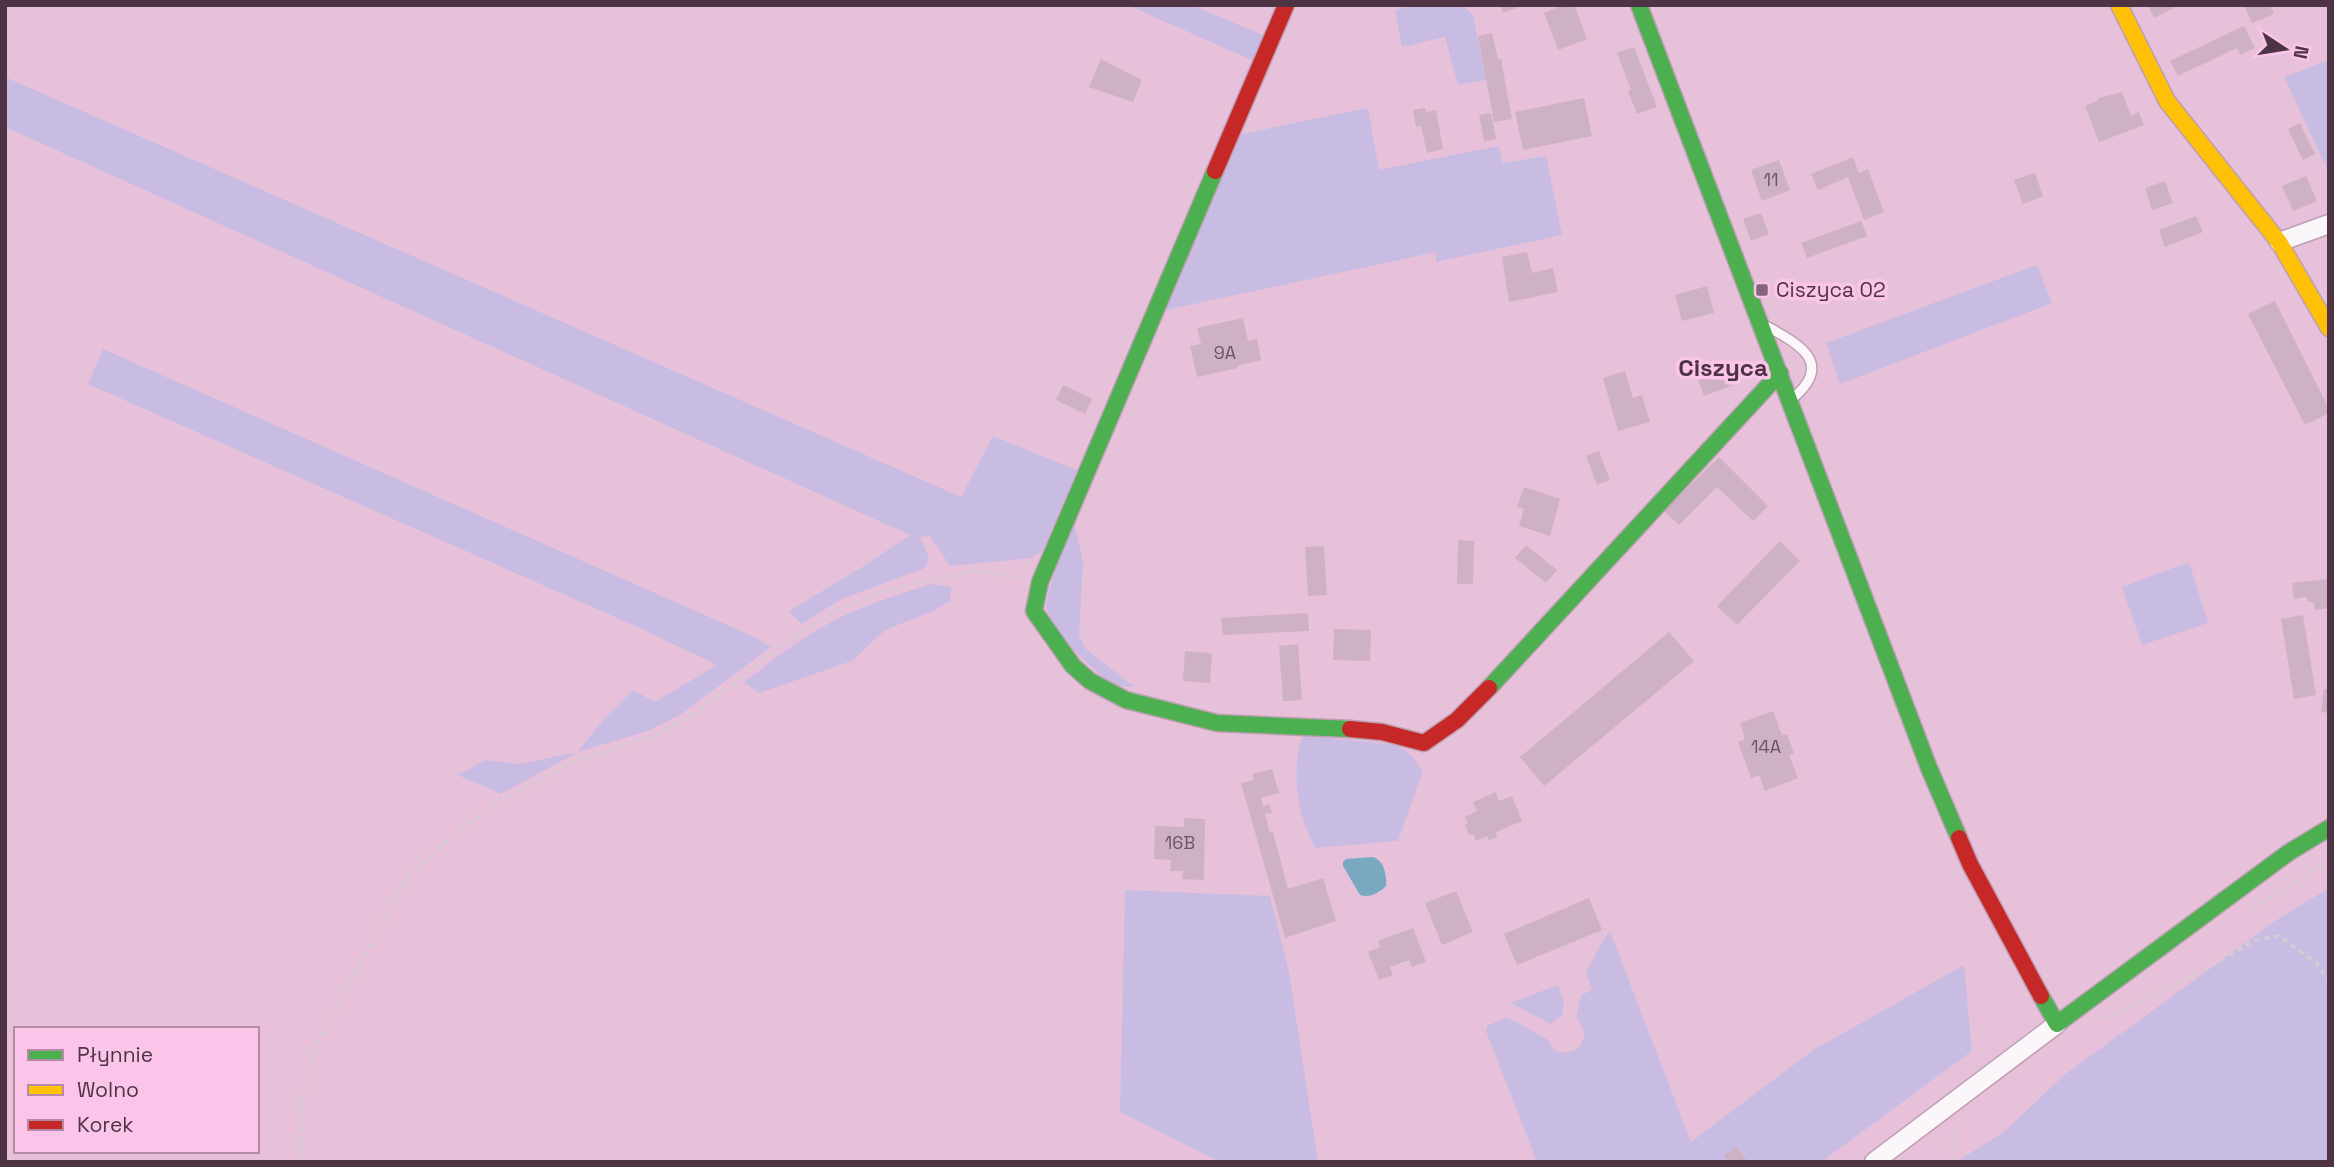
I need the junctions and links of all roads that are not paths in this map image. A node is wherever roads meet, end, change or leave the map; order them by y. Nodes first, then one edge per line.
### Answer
1 (1286, 5) edge
2 (1639, 5) edge
3 (2119, 5) edge
4 (2329, 224) edge
5 (2278, 242) junction
6 (1760, 323) junction
7 (2329, 328) edge
8 (1780, 373) junction
9 (1790, 400) junction
10 (2329, 828) edge
11 (2057, 1024) junction
12 (1874, 1162) edge

1 - 8 street
2 - 6 street
3 - 5 street
4 - 5 street
5 - 7 street
6 - 8 street
6 - 9 lane
8 - 9 street
9 - 11 street
10 - 11 street
11 - 12 street

